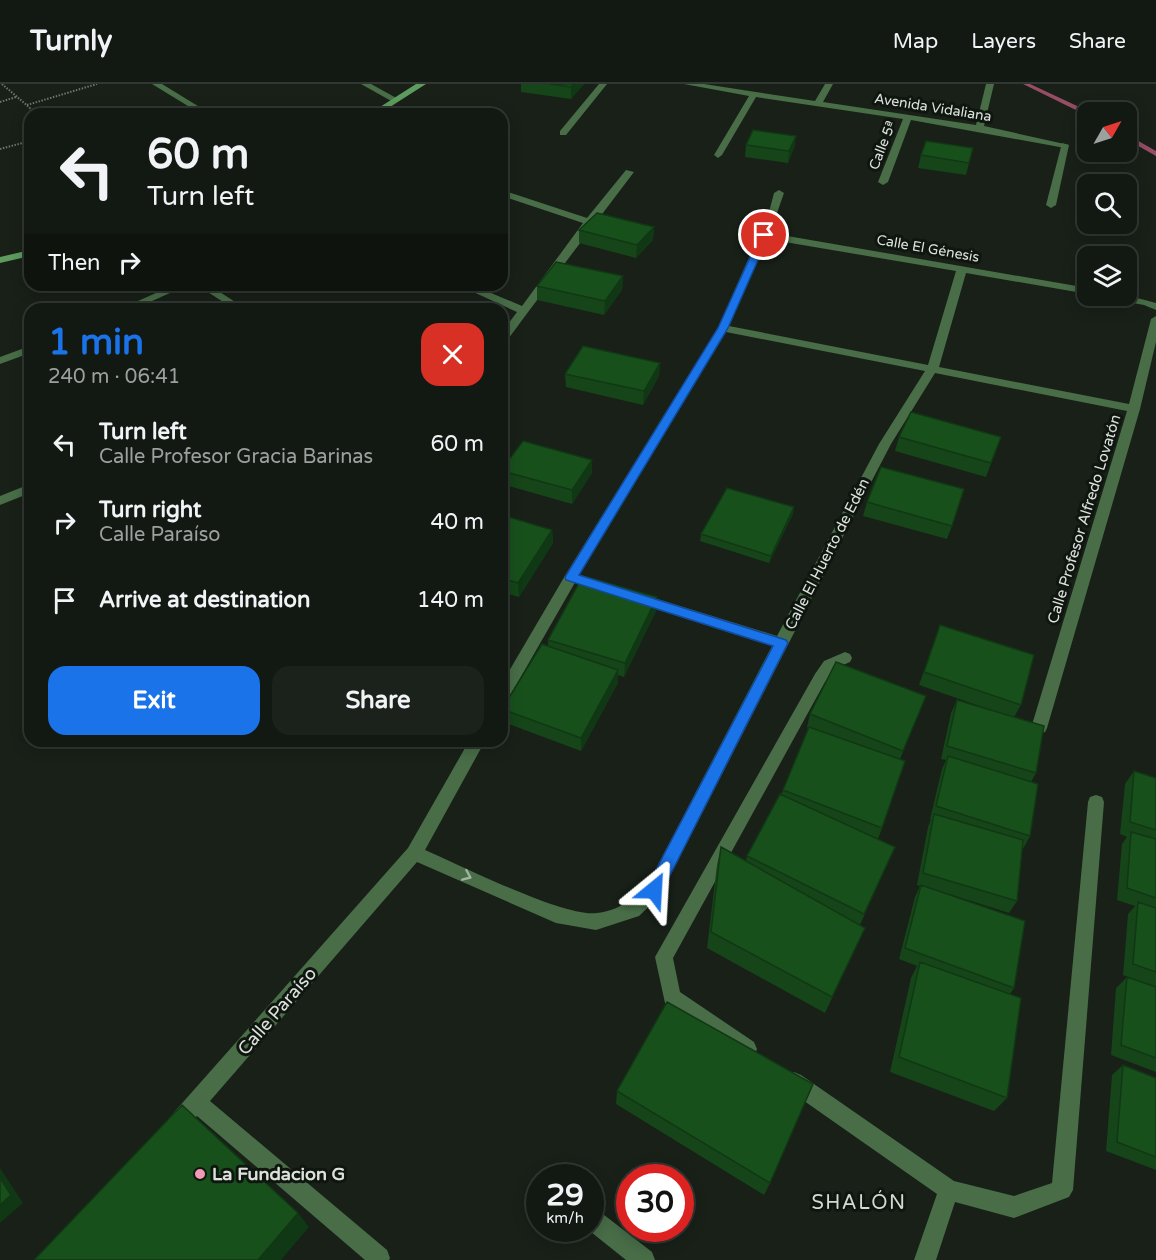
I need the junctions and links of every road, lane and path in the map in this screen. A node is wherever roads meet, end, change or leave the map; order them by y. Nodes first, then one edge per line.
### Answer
1 (9, 84) edge
2 (97, 84) edge
3 (156, 84) edge
4 (365, 84) edge
5 (422, 84) edge
6 (603, 84) edge
7 (688, 84) edge
8 (829, 84) edge
9 (990, 84) edge
10 (3, 85) edge
11 (754, 94) junction
12 (16, 97) junction
13 (396, 100) junction
14 (0, 102) edge
15 (818, 103) junction
16 (27, 105) junction
17 (30, 108) edge
18 (197, 108) edge
19 (383, 108) edge
20 (908, 117) junction
21 (979, 128) junction
22 (563, 133) dead end
23 (24, 143) edge
24 (0, 149) edge
25 (718, 155) dead end
26 (628, 172) dead end
27 (883, 182) dead end
28 (779, 194) dead end
29 (508, 195) edge
30 (1051, 205) dead end
31 (589, 222) junction
32 (764, 235) junction
33 (24, 254) edge
34 (0, 260) edge
35 (962, 269) junction
36 (1077, 289) edge
37 (169, 291) edge
38 (212, 291) edge
39 (477, 291) edge
40 (1137, 300) edge
41 (140, 303) edge
42 (231, 303) edge
43 (506, 303) edge
44 (508, 304) edge
45 (1156, 307) edge
46 (525, 311) junction
47 (1156, 319) edge
48 (723, 328) junction
49 (508, 332) edge
50 (24, 351) edge
51 (0, 361) edge
52 (933, 368) junction
53 (1134, 409) junction
54 (24, 491) edge
55 (0, 501) edge
56 (626, 594) edge
57 (781, 643) junction
58 (844, 658) dead end
59 (508, 687) edge
60 (1039, 728) edge
61 (474, 747) edge
62 (1096, 802) dead end
63 (414, 853) junction
64 (758, 1057) edge
65 (777, 1070) edge
66 (197, 1103) junction
67 (166, 1136) edge
68 (949, 1190) junction
69 (604, 1229) edge
70 (379, 1258) dead end
71 (644, 1260) edge
72 (925, 1260) edge

1 - 10 path
2 - 16 path
3 - 18 street
4 - 13 street
5 - 13 main road
6 - 22 street
7 - 11 street, Avenida Vidaliana
8 - 15 street
9 - 21 street
10 - 12 path
11 - 15 street, Avenida Vidaliana
11 - 25 street
12 - 14 path
12 - 16 path
13 - 19 main road
15 - 20 street, Avenida Vidaliana
16 - 17 path
20 - 21 street, Avenida Vidaliana
20 - 27 street, Calle 5ª
21 - 30 street, Avenida Vidaliana
23 - 24 path
26 - 31 street
28 - 32 street
29 - 31 street
31 - 46 street
32 - 35 street, Calle El Génesis
32 - 48 street
33 - 34 main road
35 - 36 street, Calle El Génesis
35 - 52 street, Calle El Huerto de Edén
37 - 41 street
38 - 42 street
39 - 43 street
40 - 45 street
44 - 46 street
46 - 49 street
47 - 53 street, Calle Profesor Alfredo Lovatón
48 - 52 street
48 - 59 street
50 - 51 street
52 - 53 street
52 - 57 street, Calle El Huerto de Edén
53 - 60 street, Calle Profesor Alfredo Lovatón
54 - 55 street
56 - 57 street
63 -> 57 street, Calle El Huerto de Edén
58 - 64 street
61 - 63 street, Calle Paraíso
62 - 68 street
63 - 66 street, Calle Paraíso
65 - 68 street
66 - 67 street, Calle Paraíso
66 - 70 street
68 - 72 street
69 - 71 street

